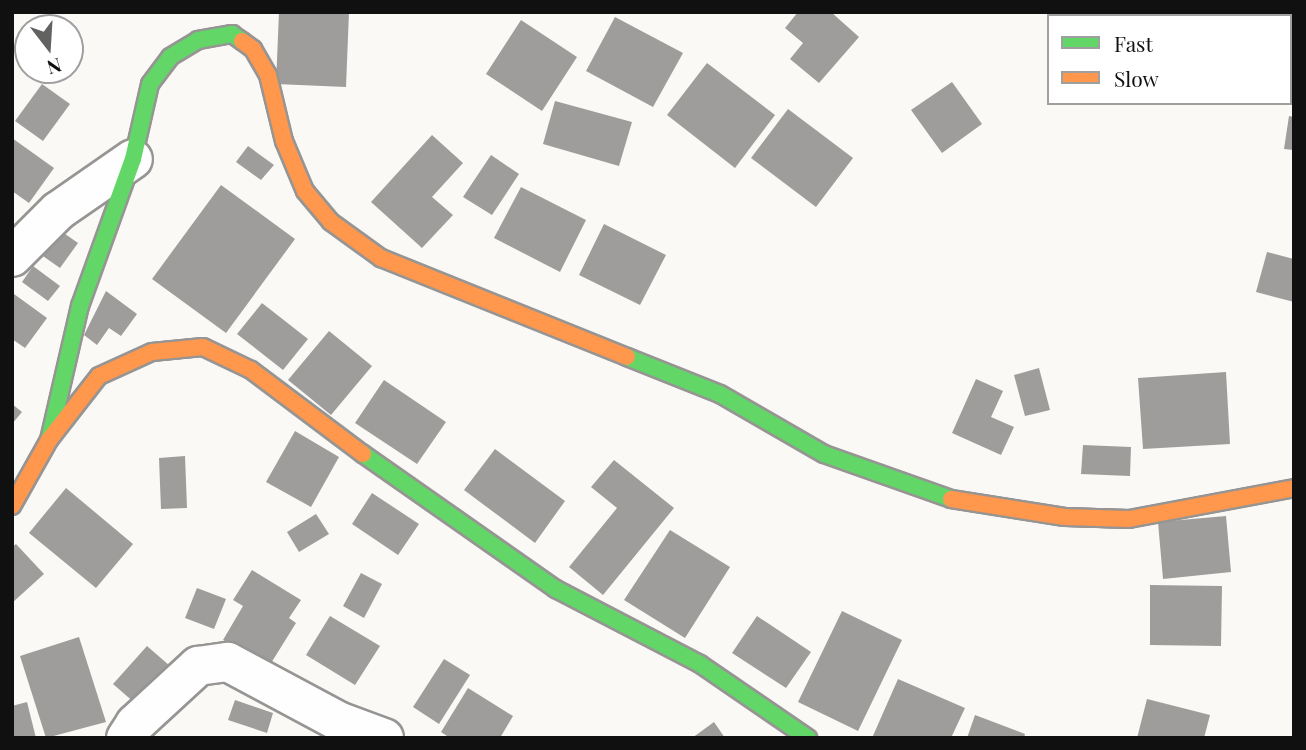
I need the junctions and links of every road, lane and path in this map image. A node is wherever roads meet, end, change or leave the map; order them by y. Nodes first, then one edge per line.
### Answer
1 (237, 23) edge
2 (133, 159) junction
3 (12, 257) edge
4 (49, 440) junction
5 (1294, 488) edge
6 (12, 506) edge
7 (126, 738) edge
8 (384, 738) edge
9 (808, 738) edge

1 - 2 street
1 - 5 street
2 - 3 street
2 - 4 street
4 - 6 street
4 - 9 street
7 - 8 street

